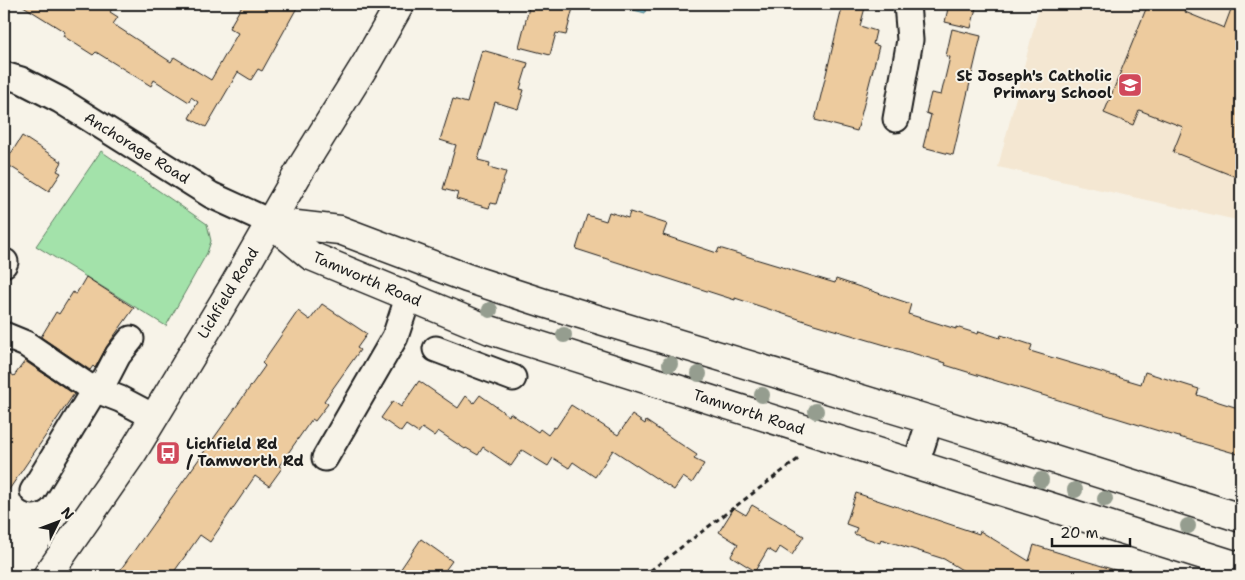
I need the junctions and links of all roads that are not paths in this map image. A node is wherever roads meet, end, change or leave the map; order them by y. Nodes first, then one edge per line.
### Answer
1 (400, 4) edge
2 (907, 4) edge
3 (4, 75) edge
4 (896, 119) dead end
5 (270, 222) junction
6 (408, 298) junction
7 (490, 330) junction
8 (4, 335) edge
9 (131, 339) dead end
10 (436, 349) dead end
11 (479, 364) junction
12 (514, 378) dead end
13 (95, 389) junction
14 (154, 417) junction
15 (930, 420) junction
16 (325, 458) dead end
17 (916, 464) junction
18 (33, 492) dead end
19 (1241, 518) edge
20 (1241, 567) edge
21 (48, 576) edge

1 - 5 main road, Lichfield Road
2 - 4 street
3 - 5 street, Anchorage Road
5 - 6 main road, Tamworth Road
5 - 14 main road, Lichfield Road
5 - 15 main road, Tamworth Road
6 - 7 main road, Tamworth Road
6 - 16 street
7 - 11 street
7 - 17 main road, Tamworth Road
8 - 13 street
9 - 13 street
10 - 11 street
11 - 12 street
13 - 14 street
13 - 18 street
14 - 21 main road, Lichfield Road
15 - 17 street
15 - 19 main road, Tamworth Road
17 - 20 main road, Tamworth Road

